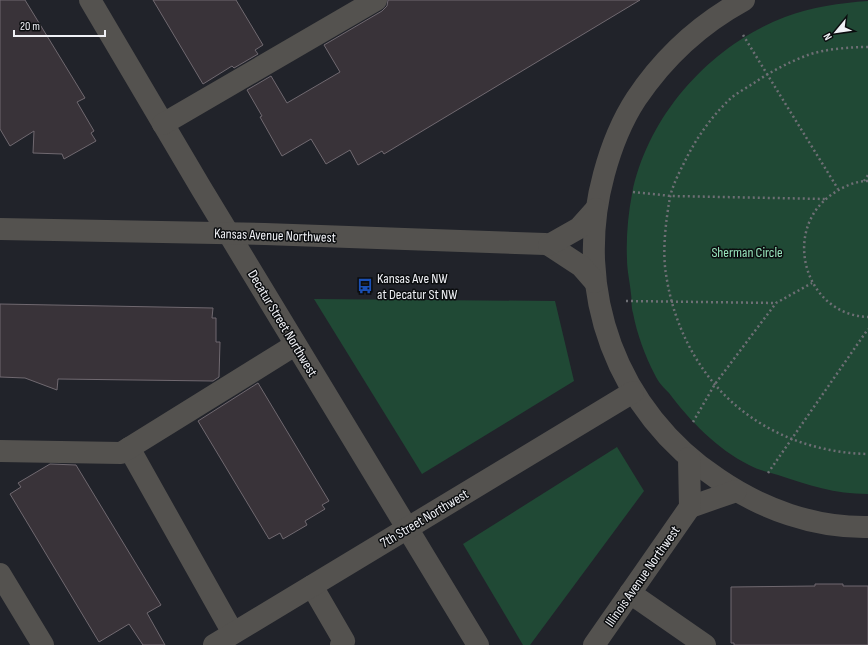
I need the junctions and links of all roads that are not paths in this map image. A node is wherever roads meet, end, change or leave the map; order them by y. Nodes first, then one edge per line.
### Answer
1 (90, 0) edge
2 (376, 0) edge
3 (731, 3) edge
4 (163, 124) junction
5 (596, 209) junction
6 (0, 229) edge
7 (229, 234) junction
8 (549, 245) junction
9 (595, 282) junction
10 (295, 345) junction
11 (634, 392) junction
12 (129, 448) junction
13 (0, 451) edge
14 (689, 458) junction
15 (736, 491) junction
16 (690, 507) junction
17 (868, 527) edge
18 (407, 529) junction
19 (0, 574) edge
20 (312, 586) junction
21 (630, 592) junction
22 (233, 633) junction
23 (43, 645) edge
24 (214, 645) edge
25 (341, 645) edge
26 (478, 645) edge
27 (594, 645) edge
28 (705, 645) edge

1 - 4 street, Decatur Street Northwest
2 - 4 street
3 - 5 street
4 - 7 street, Decatur Street Northwest
5 - 8 street
5 - 9 street
6 - 7 street, Kansas Avenue Northwest
7 - 8 street, Kansas Avenue Northwest
7 - 10 street, Decatur Street Northwest
8 - 9 street
9 - 11 street
10 - 12 street
10 - 18 street, Decatur Street Northwest
11 - 14 street
11 - 18 street, 7th Street Northwest
12 - 13 street
12 - 22 street
14 - 15 street
14 - 16 street
15 - 16 street
15 - 17 street
16 - 21 street, Illinois Avenue Northwest
18 - 20 street, 7th Street Northwest
18 - 26 street, Decatur Street Northwest
19 - 23 street
20 - 22 street, 7th Street Northwest
20 - 25 street
21 - 27 street, Illinois Avenue Northwest
21 - 28 street
22 - 24 street, 7th Street Northwest

